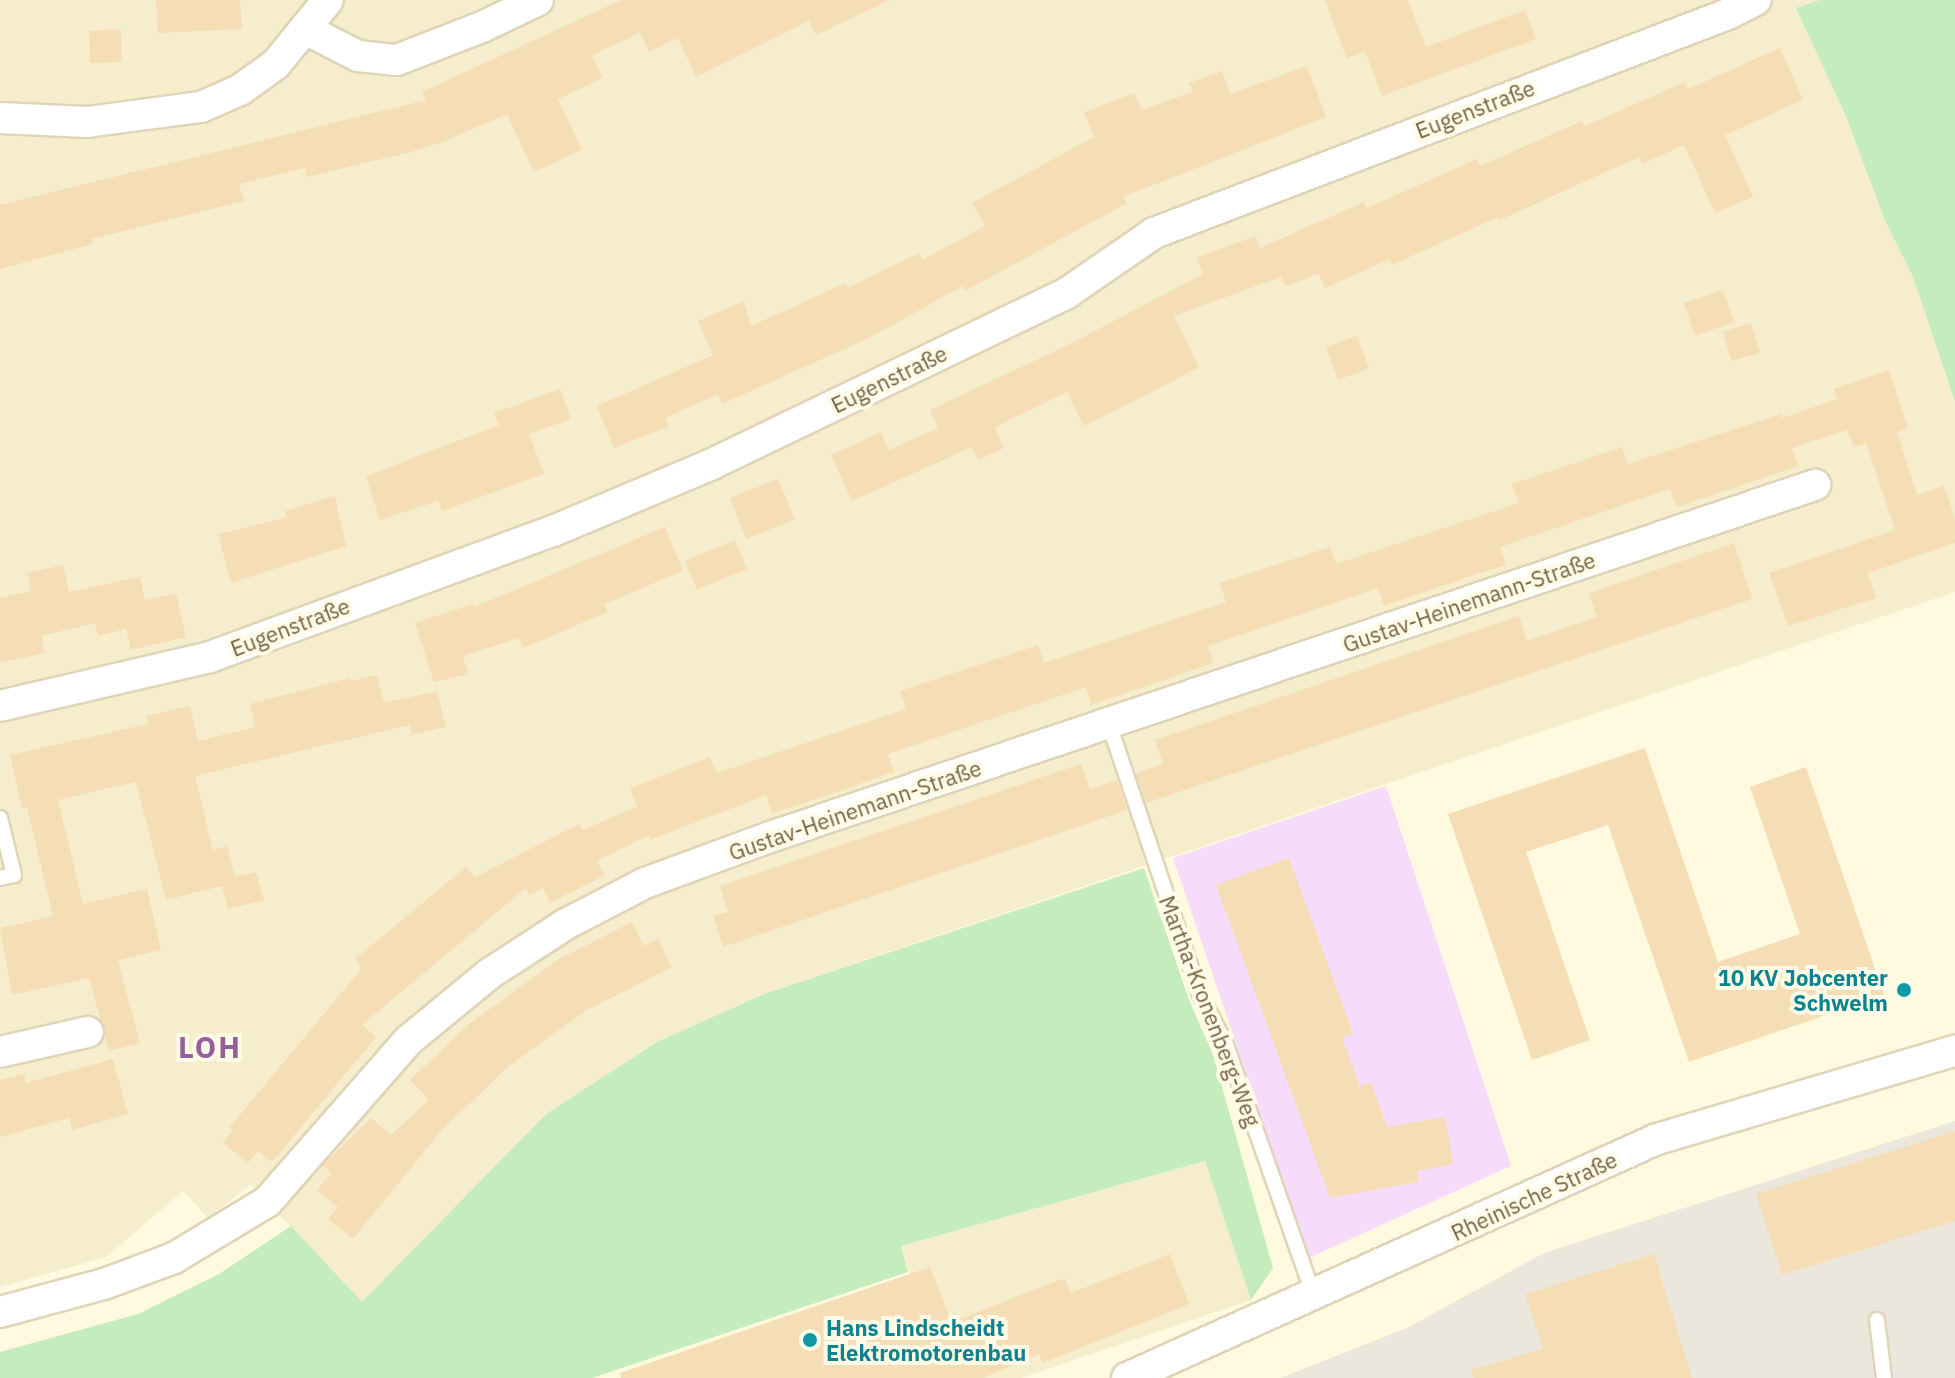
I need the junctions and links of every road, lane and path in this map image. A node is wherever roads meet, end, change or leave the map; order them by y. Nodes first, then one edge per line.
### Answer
1 (328, 0) edge
2 (538, 0) edge
3 (1756, 0) edge
4 (307, 30) junction
5 (0, 118) edge
6 (1815, 485) dead end
7 (0, 706) edge
8 (1109, 724) junction
9 (0, 818) edge
10 (0, 878) edge
11 (88, 1032) dead end
12 (1955, 1051) edge
13 (0, 1052) edge
14 (1314, 1296) junction
15 (0, 1312) edge
16 (1877, 1320) dead end
17 (1127, 1378) edge
18 (1884, 1378) edge

1 - 4 street
2 - 4 street
3 - 7 street, Eugenstraße
4 - 5 street
6 - 8 street, Gustav-Heinemann-Straße
8 - 14 lane, Martha-Kronenberg-Weg
8 - 15 street, Gustav-Heinemann-Straße
9 - 10 lane
11 - 13 street
12 - 14 street, Rheinische Straße
14 - 17 street, Rheinische Straße
16 - 18 lane

